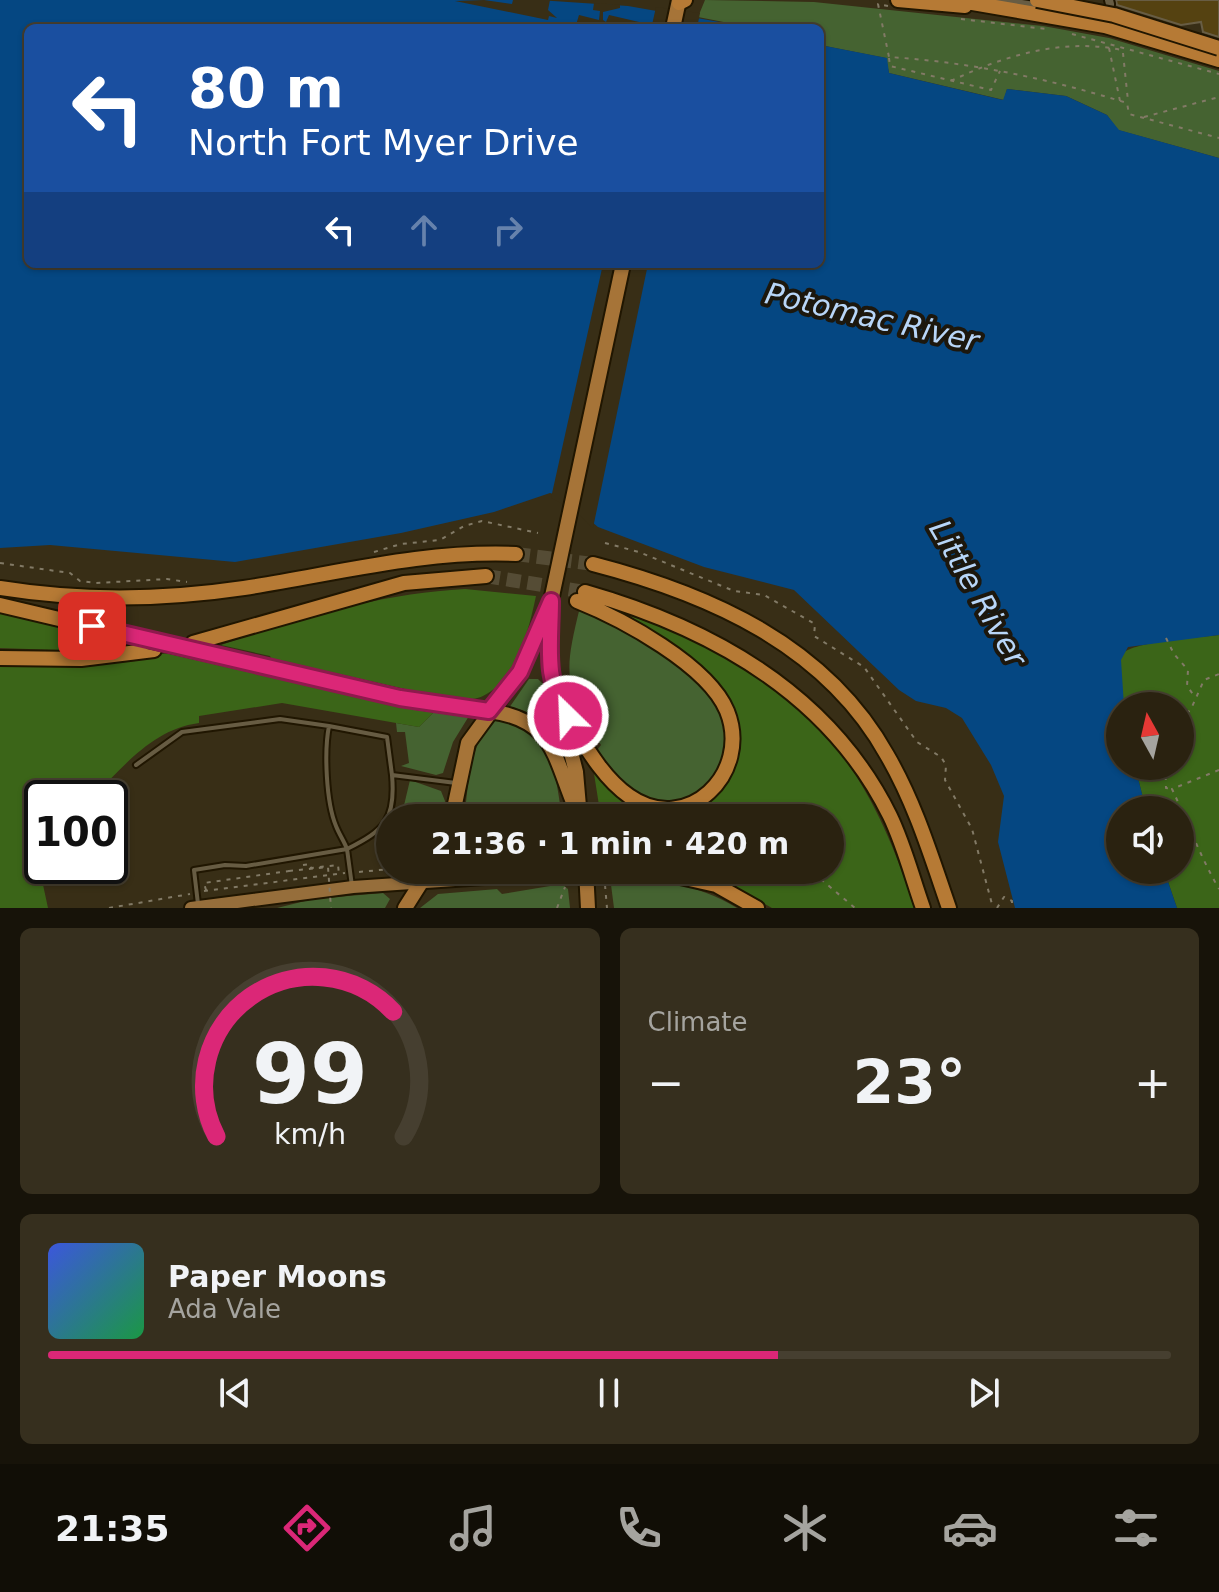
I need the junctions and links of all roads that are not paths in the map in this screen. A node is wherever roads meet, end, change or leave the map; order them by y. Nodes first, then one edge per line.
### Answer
1 (955, 0) edge
2 (996, 0) edge
3 (1037, 0) edge
4 (681, 1) edge
5 (896, 3) edge
6 (1017, 10) junction
7 (674, 24) edge
8 (1219, 51) edge
9 (1219, 60) edge
10 (622, 268) edge
11 (516, 554) tunnel mouth
12 (593, 564) tunnel mouth
13 (486, 576) tunnel mouth
14 (0, 588) edge
15 (551, 601) junction
16 (0, 605) edge
17 (193, 643) dead end
18 (151, 645) junction
19 (0, 658) edge
20 (556, 700) junction
21 (489, 711) junction
22 (329, 726) junction
23 (136, 765) dead end
24 (392, 775) junction
25 (458, 783) junction
26 (454, 804) edge
27 (575, 804) edge
28 (579, 804) edge
29 (347, 849) junction
30 (376, 884) edge
31 (421, 884) edge
32 (587, 884) edge
33 (712, 884) edge
34 (353, 887) junction
35 (196, 908) edge
36 (405, 908) edge
37 (588, 908) edge
38 (757, 908) edge
39 (923, 908) edge
40 (949, 908) edge

1 - 6 highway
2 - 8 street
3 - 8 highway, bridge
4 - 7 highway
5 - 6 highway
6 - 9 highway
10 - 15 highway, bridge
11 - 14 highway
12 - 40 highway
13 - 17 highway
15 - 20 highway
15 - 21 highway
16 - 18 highway
18 - 19 highway
18 - 21 highway, bridge
20 - 28 highway
20 - 39 highway
21 - 25 highway
21 - 27 highway
22 - 23 lane
22 - 24 lane
22 - 29 lane
24 - 25 lane
24 - 29 lane
25 - 26 highway
29 - 34 lane
29 - 35 lane
30 - 34 main road
31 - 36 highway
32 - 37 highway
33 - 38 highway
34 - 35 main road

